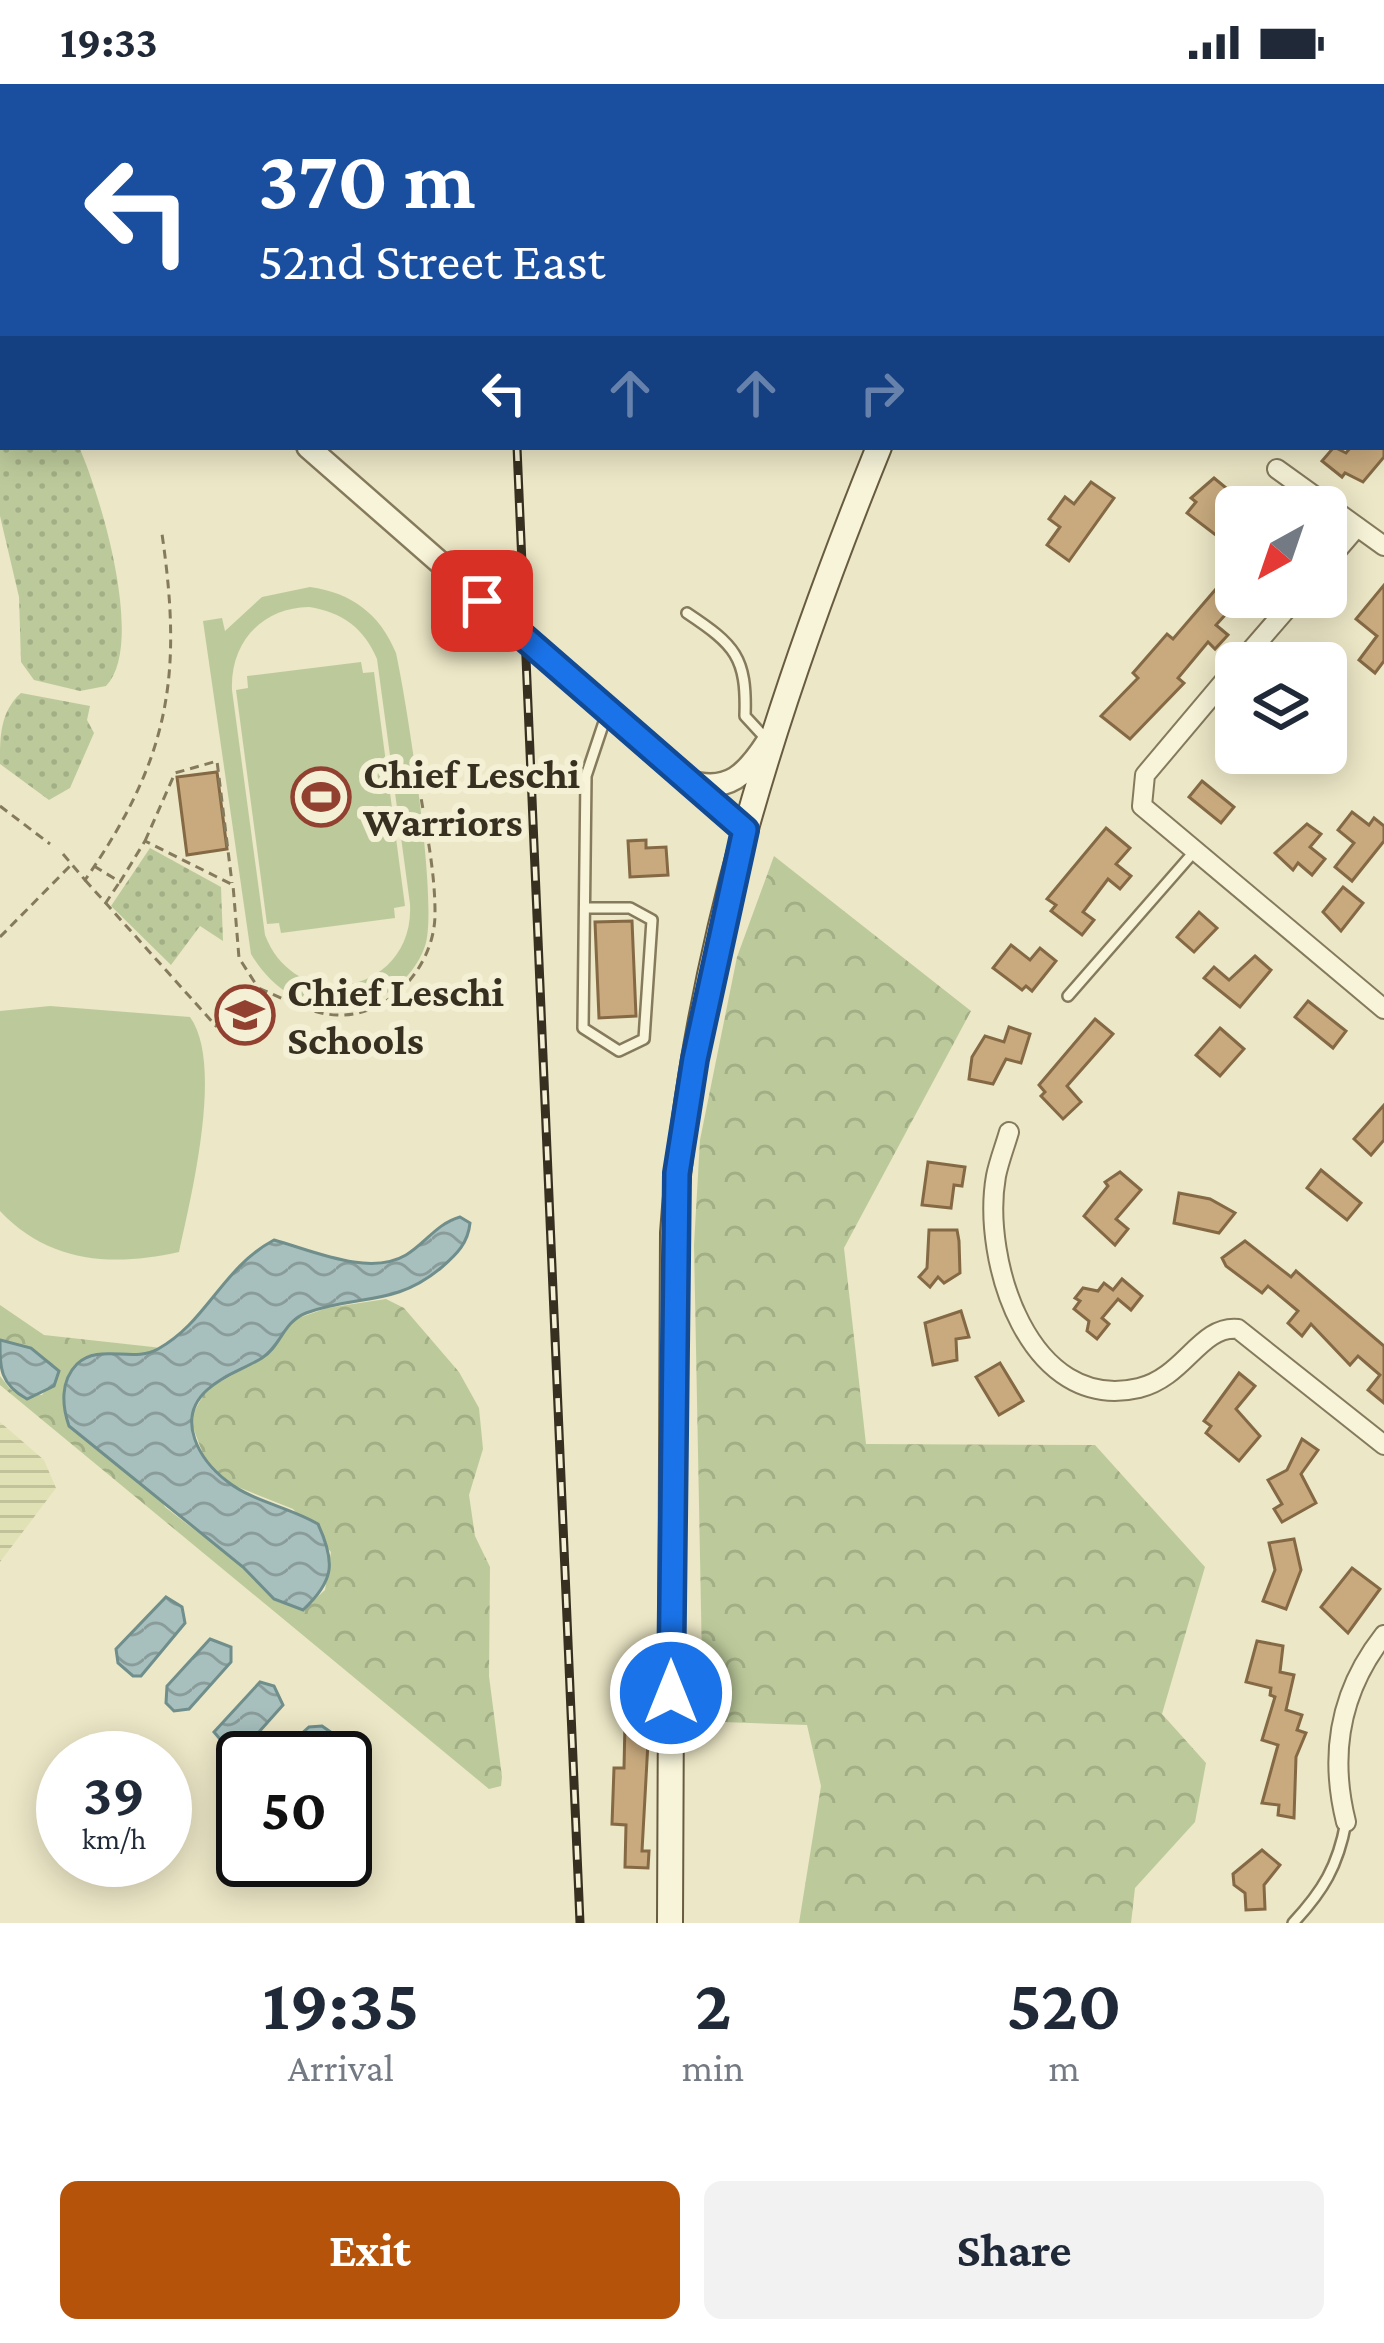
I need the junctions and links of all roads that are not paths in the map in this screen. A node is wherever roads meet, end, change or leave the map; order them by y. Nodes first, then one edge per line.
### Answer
1 (311, 450) edge
2 (878, 450) edge
3 (1277, 469) dead end
4 (1357, 527) junction
5 (1347, 539) edge
6 (1384, 546) edge
7 (687, 614) dead end
8 (1279, 618) edge
9 (1258, 642) edge
10 (1215, 692) edge
11 (608, 713) junction
12 (768, 741) junction
13 (686, 781) junction
14 (745, 830) junction
15 (1193, 853) junction
16 (588, 908) junction
17 (1068, 996) dead end
18 (1384, 1009) edge
19 (1010, 1132) dead end
20 (1384, 1445) edge
21 (1384, 1635) edge
22 (1346, 1822) joint
23 (670, 1923) edge
24 (1293, 1923) edge

1 - 11 street
2 - 12 main road
3 - 4 street
4 - 5 street
4 - 6 street
7 - 12 lane
8 - 9 street
10 - 15 street
11 - 13 street
11 - 16 lane
12 - 13 street
12 - 14 main road
13 - 14 street
14 - 23 main road
15 - 17 lane
15 - 18 street
16 - 16 lane
19 - 20 street
21 - 22 street
22 - 24 lane

